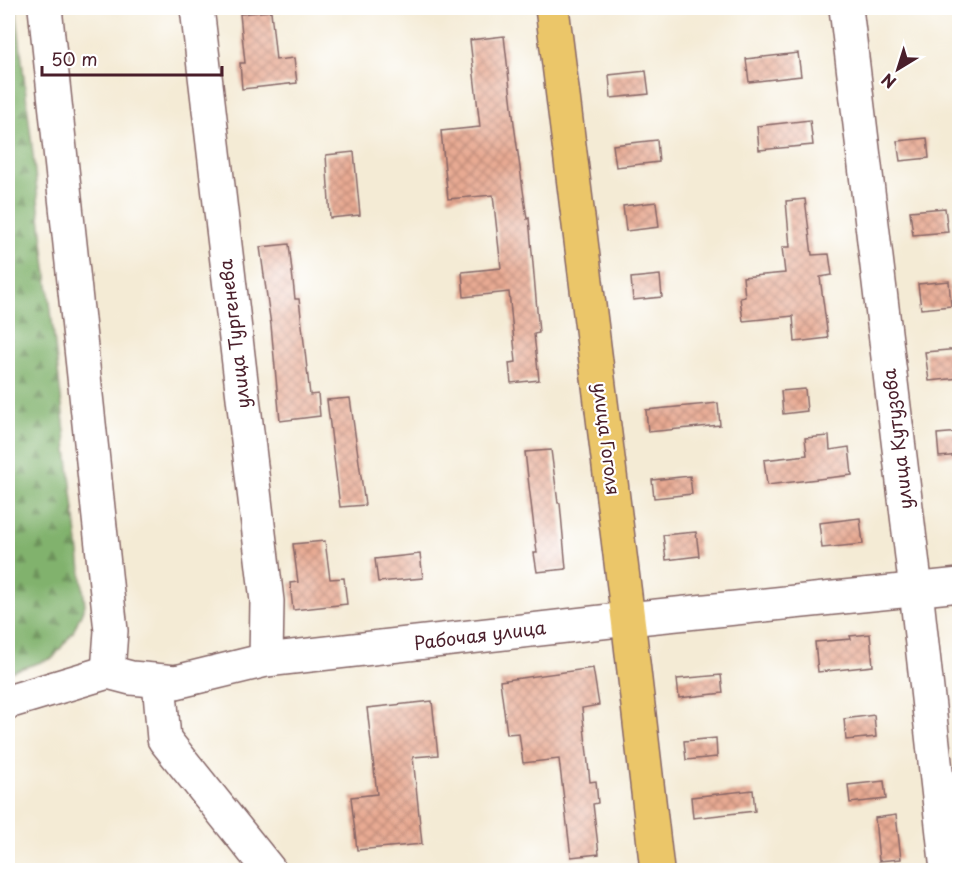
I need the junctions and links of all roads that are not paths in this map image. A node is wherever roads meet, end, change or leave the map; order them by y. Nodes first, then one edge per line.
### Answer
1 (45, 8) edge
2 (197, 8) edge
3 (552, 8) edge
4 (846, 8) edge
5 (960, 585) edge
6 (916, 590) junction
7 (628, 619) junction
8 (266, 660) junction
9 (108, 672) junction
10 (159, 681) junction
11 (8, 702) edge
12 (269, 870) edge
13 (657, 870) edge
14 (947, 870) edge

1 - 9 street
2 - 8 street, улица Тургенева
3 - 7 main road, улица Гоголя
4 - 6 street, улица Кутузова
5 - 6 street, Рабочая улица
6 - 7 street, Рабочая улица
6 - 14 street, улица Кутузова
7 - 8 street, Рабочая улица
7 - 13 main road, улица Гоголя
8 - 10 street, Рабочая улица
9 - 10 street, Рабочая улица
9 - 11 street, Рабочая улица
10 - 12 street

